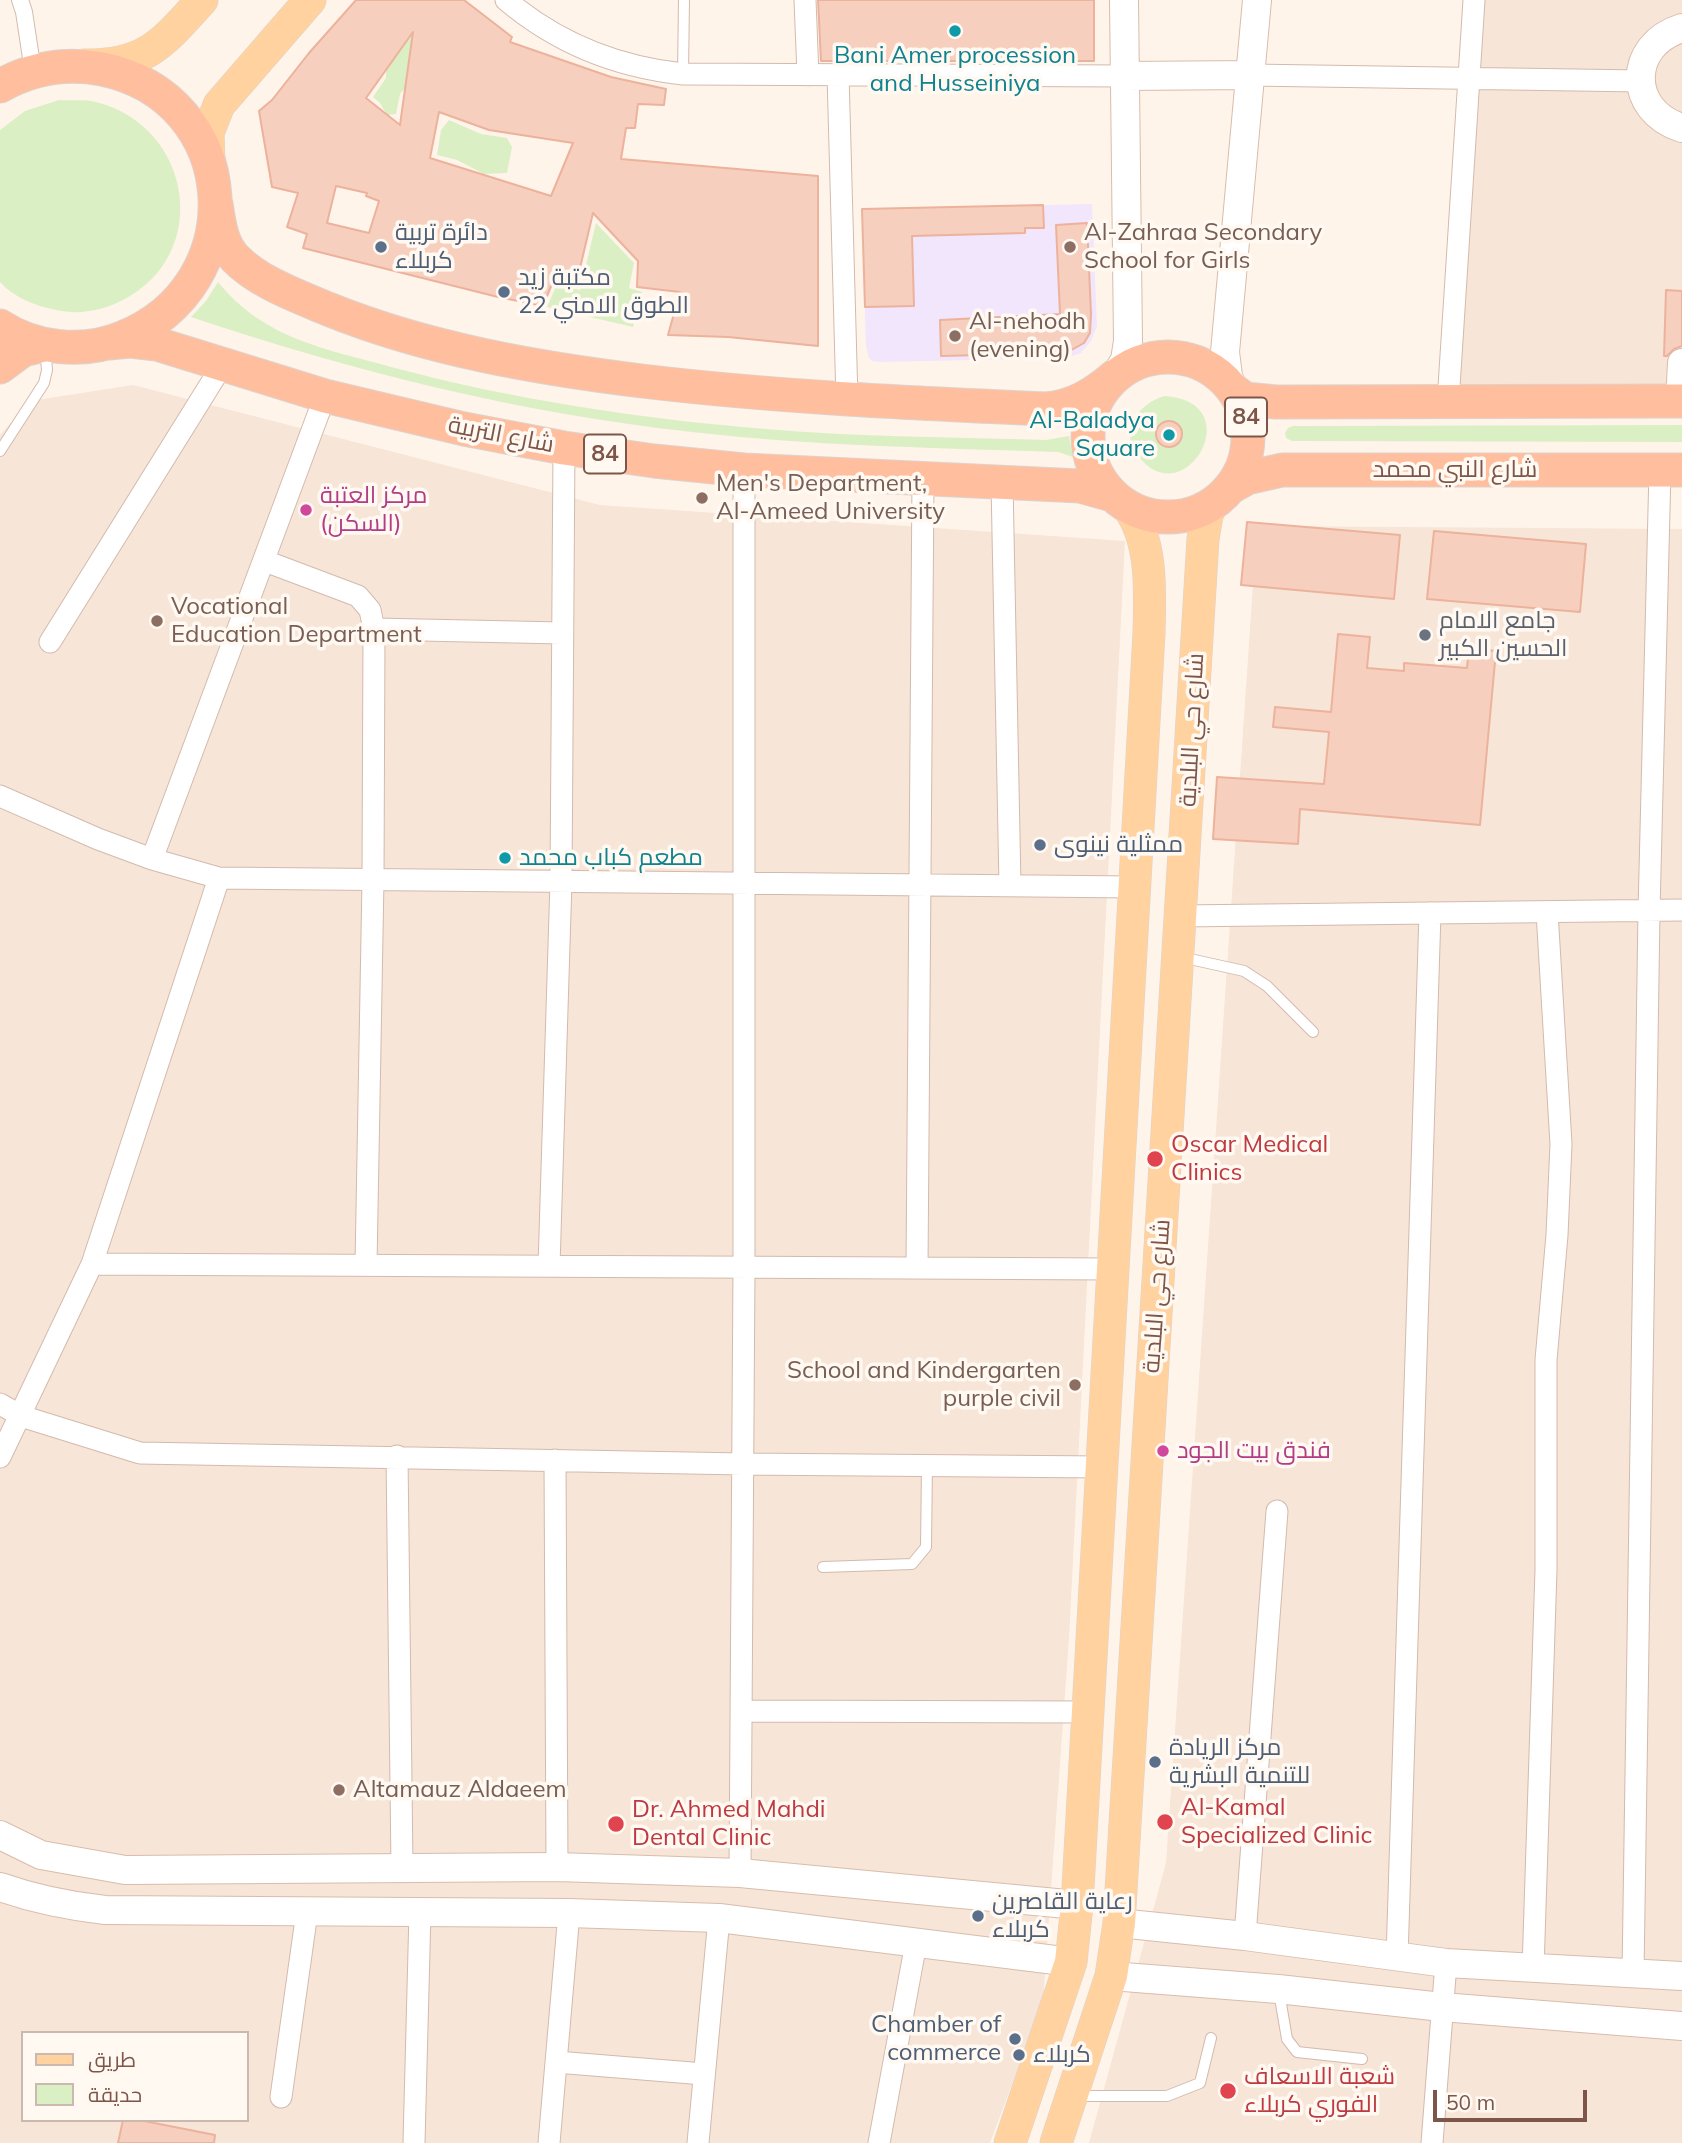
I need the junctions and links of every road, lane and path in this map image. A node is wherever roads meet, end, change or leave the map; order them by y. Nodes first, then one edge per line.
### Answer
1 (20, 0) edge
2 (201, 0) edge
3 (310, 0) edge
4 (506, 0) edge
5 (684, 0) edge
6 (805, 0) edge
7 (1124, 0) edge
8 (1257, 0) edge
9 (1474, 0) edge
10 (1682, 28) edge
11 (83, 65) junction
12 (683, 74) junction
13 (838, 74) junction
14 (808, 75) junction
15 (1250, 75) junction
16 (1125, 76) junction
17 (1469, 77) junction
18 (12, 79) edge
19 (1641, 81) junction
20 (1682, 128) edge
21 (209, 162) junction
22 (216, 204) junction
23 (0, 326) edge
24 (109, 344) junction
25 (44, 345) junction
26 (1682, 363) edge
27 (223, 364) junction
28 (0, 366) edge
29 (1115, 376) junction
30 (1233, 390) junction
31 (326, 396) junction
32 (847, 400) junction
33 (1681, 401) edge
34 (1448, 402) junction
35 (564, 448) junction
36 (0, 451) edge
37 (744, 470) junction
38 (1671, 470) edge
39 (923, 479) junction
40 (1002, 482) junction
41 (1222, 496) junction
42 (1120, 501) junction
43 (265, 561) junction
44 (374, 629) junction
45 (562, 633) junction
46 (1149, 633) junction
47 (1198, 635) junction
48 (50, 642) dead end
49 (0, 796) edge
50 (152, 859) junction
51 (219, 878) junction
52 (373, 880) junction
53 (561, 881) junction
54 (743, 883) junction
55 (920, 885) junction
56 (1010, 886) junction
57 (1134, 887) junction
58 (1682, 910) edge
59 (1649, 911) junction
60 (1547, 912) junction
61 (1430, 913) junction
62 (1181, 916) junction
63 (1178, 956) junction
64 (1313, 1032) dead end
65 (92, 1264) junction
66 (366, 1265) junction
67 (549, 1266) junction
68 (744, 1267) junction
69 (916, 1268) junction
70 (1113, 1269) junction
71 (0, 1404) edge
72 (21, 1416) junction
73 (397, 1456) junction
74 (0, 1457) edge
75 (555, 1460) junction
76 (743, 1464) junction
77 (928, 1466) junction
78 (1102, 1467) junction
79 (1277, 1511) dead end
80 (823, 1567) dead end
81 (741, 1712) junction
82 (1088, 1712) junction
83 (0, 1835) edge
84 (557, 1867) junction
85 (402, 1868) junction
86 (740, 1874) junction
87 (0, 1887) edge
88 (1077, 1905) junction
89 (307, 1912) junction
90 (420, 1912) junction
91 (569, 1913) junction
92 (719, 1919) junction
93 (1119, 1923) junction
94 (1245, 1936) junction
95 (916, 1943) junction
96 (1397, 1958) junction
97 (1071, 1962) junction
98 (1446, 1963) junction
99 (1533, 1969) junction
100 (1633, 1974) junction
101 (1111, 1976) junction
102 (1682, 1976) edge
103 (1278, 1989) junction
104 (1443, 2007) junction
105 (1682, 2026) edge
106 (1211, 2038) dead end
107 (1362, 2059) dead end
108 (556, 2062) junction
109 (704, 2074) junction
110 (1071, 2096) junction
111 (281, 2097) dead end
112 (414, 2143) edge
113 (549, 2143) edge
114 (698, 2143) edge
115 (879, 2143) edge
116 (1010, 2143) edge
117 (1056, 2143) edge
118 (1432, 2143) edge

1 - 18 street
2 - 11 main road
3 - 21 main road
4 - 12 street
5 - 12 lane
6 - 14 street
7 - 16 main road
8 - 15 main road
9 - 17 street
10 - 19 main road
11 - 18 highway, 84
11 - 21 highway, 84
12 - 14 street
13 - 14 street
13 - 16 street
13 - 32 street
15 - 16 main road
15 - 17 street
15 - 30 main road
16 - 29 main road
17 - 19 street
17 - 34 street
19 - 20 main road
21 - 22 highway, 84
22 - 24 highway, 84
22 - 32 highway, 84
23 - 25 highway, 84
24 - 25 highway, 84
24 - 27 highway, شارع التربية / 84
25 - 28 highway, 84
25 - 36 lane
26 - 33 main road
27 - 31 highway, شارع التربية / 84
27 - 48 street
29 - 30 highway, 84
29 - 32 highway, 84
29 - 42 highway, 84
30 - 34 highway, 84
30 - 41 highway, 84
31 - 35 highway, شارع التربية / 84
31 - 43 street
33 - 34 highway, 84
35 - 37 highway, شارع التربية / 84
35 - 45 street
37 - 39 highway, شارع التربية / 84
37 - 54 street
38 - 41 highway, شارع النبي محمد
38 - 59 street
39 - 40 highway, شارع التربية / 84
39 - 55 street
40 - 42 highway, شارع التربية / 84
40 - 56 street
41 - 42 highway, 84
41 - 47 main road, شارع حي البلدية
42 - 46 main road, شارع حي البلدية
43 - 44 street
43 - 50 street
44 - 45 street
44 - 52 street
45 - 53 street
46 - 47 main road
46 - 57 main road, شارع حي البلدية
47 - 62 main road, شارع حي البلدية
49 - 50 street
50 - 51 street
51 - 52 street
51 - 65 street
52 - 53 street
52 - 66 street
53 - 54 street
53 - 67 street
54 - 55 street
54 - 68 street
55 - 56 street
55 - 69 street
56 - 57 street
57 - 70 main road, شارع حي البلدية
58 - 59 street
59 - 60 street
59 - 100 street
60 - 61 street
60 - 99 street
61 - 62 street
61 - 96 street
62 - 63 main road, شارع حي البلدية
63 - 64 lane
63 - 93 main road, شارع حي البلدية
65 - 66 street
65 - 72 street
66 - 67 street
67 - 68 street
68 - 69 street
68 - 76 street
69 - 70 street
70 - 78 main road, شارع حي البلدية
71 - 72 street
72 - 73 street
72 - 74 street
73 - 75 street
73 - 85 street
75 - 76 street
75 - 84 street
76 - 77 street
76 - 81 street
77 - 78 street
77 - 80 lane
78 - 82 main road, شارع حي البلدية
79 - 94 street
81 - 82 street
81 - 86 street
82 - 88 main road, شارع حي البلدية
83 - 85 main road
84 - 85 main road
84 - 86 main road
86 - 88 main road
87 - 89 main road
88 - 97 main road, شارع حي البلدية
89 - 90 main road
89 - 111 street
90 - 91 main road
90 - 112 street
91 - 92 main road
91 - 108 street
92 - 95 main road
92 - 109 street
93 - 94 main road
93 - 101 main road, شارع حي البلدية
94 - 96 main road
95 - 97 main road
95 - 115 street
96 - 98 main road
97 - 116 main road
98 - 99 main road
98 - 104 street
99 - 100 main road
100 - 102 main road
101 - 103 main road
101 - 110 main road
103 - 104 main road
103 - 107 lane
104 - 105 main road
104 - 118 street
106 - 110 lane
108 - 109 street
108 - 113 street
109 - 114 street
110 - 117 main road

